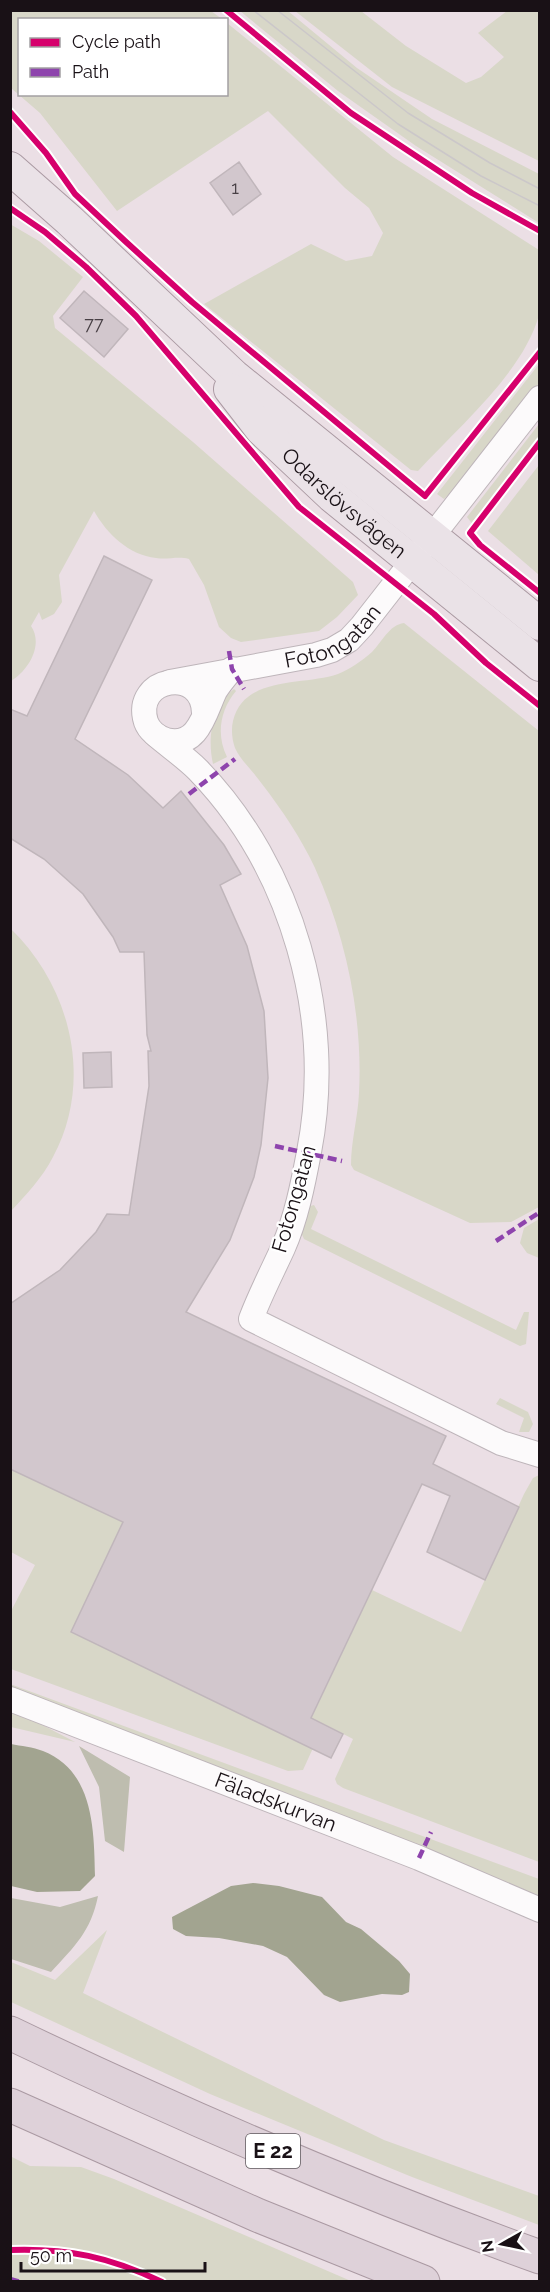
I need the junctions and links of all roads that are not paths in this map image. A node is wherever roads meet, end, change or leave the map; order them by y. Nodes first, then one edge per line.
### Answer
1 (10, 168) edge
2 (540, 398) edge
3 (422, 549) junction
4 (540, 624) edge
5 (540, 664) edge
6 (232, 669) junction
7 (170, 682) junction
8 (203, 719) junction
9 (156, 735) junction
10 (208, 781) junction
11 (540, 1455) edge
12 (10, 1699) edge
13 (540, 1910) edge
14 (10, 2033) edge
15 (10, 2105) edge
16 (540, 2257) edge
17 (423, 2282) edge

1 - 3 main road, Odarslövsvägen
2 - 3 street, Fotongatan
3 - 4 main road, Odarslövsvägen
3 - 5 main road, Odarslövsvägen
3 - 6 street, Fotongatan
6 - 7 street, Fotongatan
6 - 8 street, Fotongatan
7 - 8 street, Fotongatan
7 - 9 street, Fotongatan
8 - 9 street, Fotongatan
8 - 10 street, Fotongatan
9 - 10 street, Fotongatan
10 - 11 street, Fotongatan
12 - 13 street, Fäladskurvan
14 - 16 highway, E 22
15 - 17 highway

